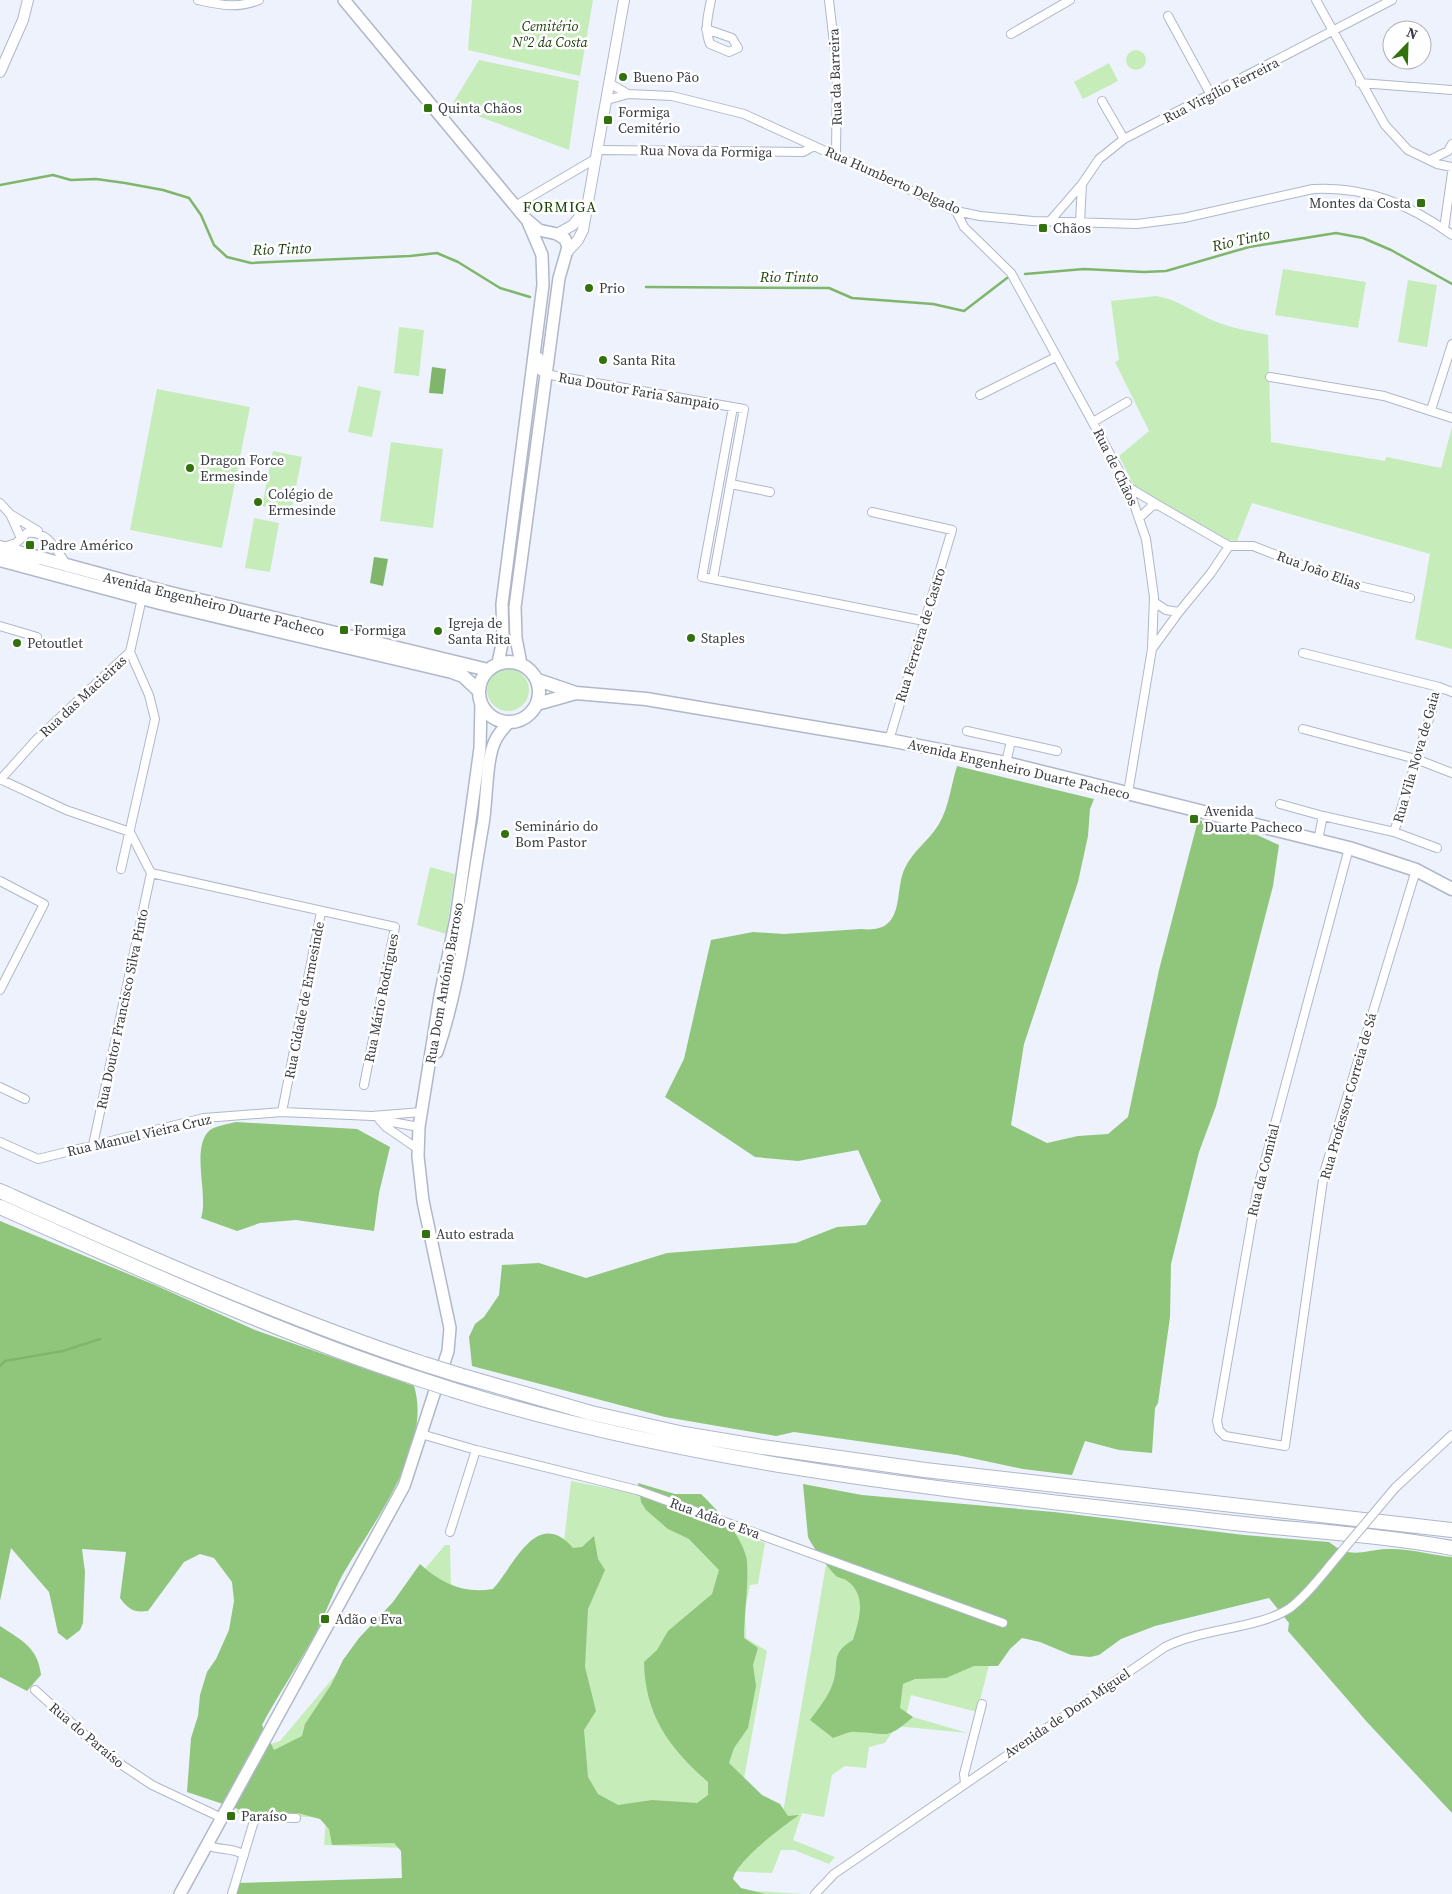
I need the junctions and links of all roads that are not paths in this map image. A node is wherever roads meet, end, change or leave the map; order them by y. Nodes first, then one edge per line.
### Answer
1 (28, 0) edge
2 (198, 0) edge
3 (259, 0) edge
4 (344, 0) edge
5 (624, 0) edge
6 (710, 0) edge
7 (830, 0) edge
8 (1070, 0) edge
9 (1316, 0) edge
10 (1374, 0) edge
11 (1392, 0) edge
12 (1372, 12) junction
13 (1168, 16) dead end
14 (706, 29) dead end
15 (1334, 31) junction
16 (1012, 34) dead end
17 (0, 72) edge
18 (609, 83) junction
19 (1360, 83) junction
20 (1441, 89) junction
21 (1452, 90) edge
22 (628, 94) junction
23 (1452, 94) edge
24 (1211, 95) junction
25 (607, 100) junction
26 (1102, 101) dead end
27 (1124, 139) junction
28 (1452, 144) edge
29 (814, 146) junction
30 (596, 154) junction
31 (836, 155) junction
32 (1430, 160) junction
33 (1452, 167) edge
34 (1452, 173) edge
35 (1082, 184) junction
36 (588, 203) junction
37 (515, 206) junction
38 (956, 211) junction
39 (526, 219) junction
40 (1050, 221) junction
41 (1080, 222) junction
42 (1448, 229) edge
43 (554, 234) junction
44 (1452, 234) edge
45 (541, 252) junction
46 (566, 254) junction
47 (536, 343) junction
48 (1452, 344) edge
49 (1056, 357) junction
50 (545, 374) junction
51 (1270, 377) dead end
52 (980, 396) dead end
53 (528, 402) junction
54 (1127, 402) dead end
55 (733, 407) junction
56 (1431, 410) junction
57 (1452, 418) edge
58 (1094, 422) junction
59 (731, 484) junction
60 (1128, 487) junction
61 (770, 492) dead end
62 (0, 503) edge
63 (1158, 505) junction
64 (872, 512) dead end
65 (10, 514) junction
66 (1140, 517) junction
67 (42, 534) junction
68 (20, 536) junction
69 (1229, 546) junction
70 (2, 547) edge
71 (36, 558) joint
72 (0, 560) edge
73 (68, 567) junction
74 (713, 579) junction
75 (142, 598) junction
76 (1410, 598) dead end
77 (1154, 602) junction
78 (1179, 612) junction
79 (924, 621) junction
80 (0, 626) edge
81 (37, 637) dead end
82 (1152, 648) junction
83 (130, 652) junction
84 (1304, 653) dead end
85 (521, 664) junction
86 (493, 667) junction
87 (538, 680) junction
88 (1438, 687) junction
89 (1452, 692) edge
90 (576, 693) junction
91 (480, 697) junction
92 (537, 704) junction
93 (509, 722) junction
94 (1303, 729) dead end
95 (966, 731) dead end
96 (889, 740) junction
97 (1011, 741) junction
98 (1057, 751) dead end
99 (1416, 759) junction
100 (1006, 763) junction
101 (1452, 773) edge
102 (0, 779) edge
103 (1128, 793) junction
104 (1280, 804) dead end
105 (1323, 816) junction
106 (130, 832) junction
107 (1394, 832) junction
108 (1318, 840) junction
109 (1350, 848) junction
110 (1437, 848) dead end
111 (121, 869) dead end
112 (1416, 870) junction
113 (151, 873) junction
114 (0, 881) edge
115 (1452, 889) edge
116 (321, 912) junction
117 (0, 990) edge
118 (428, 1077) junction
119 (364, 1085) dead end
120 (0, 1087) edge
121 (25, 1099) dead end
122 (282, 1112) junction
123 (422, 1112) junction
124 (375, 1118) junction
125 (419, 1126) junction
126 (0, 1142) edge
127 (93, 1145) junction
128 (418, 1149) junction
129 (0, 1191) edge
130 (0, 1207) edge
131 (421, 1434) junction
132 (1452, 1435) edge
133 (1285, 1446) joint
134 (476, 1450) junction
135 (1452, 1530) edge
136 (450, 1532) dead end
137 (1452, 1548) edge
138 (1003, 1623) dead end
139 (35, 1690) dead end
140 (982, 1704) dead end
141 (965, 1783) junction
142 (222, 1818) junction
143 (296, 1818) dead end
144 (207, 1845) junction
145 (244, 1855) junction
146 (180, 1894) edge
147 (232, 1894) edge
148 (815, 1894) edge

1 - 17 street
2 - 3 street
4 - 37 main road
5 - 18 street
6 - 14 street
7 - 31 street, Rua da Barreira
8 - 16 street
9 - 15 street
10 - 12 street
11 - 12 street, Rua Virgílio Ferreira
12 - 15 street, Rua Virgílio Ferreira
13 - 24 street
15 - 19 street
15 - 24 street, Rua Virgílio Ferreira
18 - 22 street, Rua Humberto Delgado
18 - 25 street
19 - 20 street
19 - 32 street
20 - 21 street
20 - 23 street
22 - 25 street, Rua Humberto Delgado
22 - 29 street, Rua Humberto Delgado
24 - 27 street, Rua Virgílio Ferreira
25 - 30 street
26 - 27 street
27 - 35 street, Rua Virgílio Ferreira
28 - 32 street
29 - 30 street, Rua Nova da Formiga
29 - 31 street, Rua Humberto Delgado
30 - 36 street
30 - 37 street
31 - 38 street, Rua Humberto Delgado
32 - 33 street
34 - 42 street
35 - 40 street, Rua Virgílio Ferreira
35 - 41 street
36 - 43 street
36 - 46 street
37 - 39 main road
38 - 40 street, Rua Humberto Delgado
38 - 49 street, Rua de Chãos
39 - 43 main road
39 - 45 main road
40 - 41 street, Rua Humberto Delgado
41 - 42 street, Rua Humberto Delgado
42 - 44 street, Rua Humberto Delgado
43 - 45 main road
43 - 46 main road
45 - 46 main road
45 - 47 main road
46 - 50 main road
47 - 50 street
47 - 53 main road
48 - 56 street
49 - 52 street
49 - 58 street, Rua de Chãos
50 - 53 street
50 - 55 street, Rua Doutor Faria Sampaio
50 - 85 main road
51 - 56 street
53 - 86 main road
54 - 58 street
55 - 59 street, Rua Doutor Faria Sampaio
55 - 74 street, Rua Doutor Faria Sampaio
56 - 57 street
58 - 60 street, Rua de Chãos
59 - 61 street
59 - 74 street, Rua Doutor Faria Sampaio
60 - 63 street
60 - 66 street, Rua de Chãos
62 - 65 street
63 - 66 street
63 - 69 street
64 - 79 street, Rua Ferreira de Castro
65 - 67 street
65 - 68 street
66 - 77 street, Rua de Chãos
67 - 68 street
67 - 73 street
68 - 70 street
69 - 76 street, Rua João Elias
69 - 78 street
70 - 71 highway
71 - 73 main road, Avenida Engenheiro Duarte Pacheco
72 - 75 main road, Avenida Engenheiro Duarte Pacheco
73 - 86 main road, Avenida Engenheiro Duarte Pacheco
74 - 79 street
75 - 83 street, Rua das Macieiras
75 - 91 main road, Avenida Engenheiro Duarte Pacheco
77 - 78 street
77 - 82 street, Rua de Chãos
78 - 82 street
79 - 96 street, Rua Ferreira de Castro
80 - 81 street
82 - 103 street, Rua de Chãos
83 - 102 street, Rua das Macieiras
83 - 106 street
84 - 88 street, Rua Vila Nova de Gaia
85 - 86 main road
85 - 87 main road
86 - 91 main road
87 - 90 main road, Avenida Engenheiro Duarte Pacheco
87 - 92 main road
88 - 89 street
88 - 99 street, Rua Vila Nova de Gaia
90 - 92 main road, Avenida Engenheiro Duarte Pacheco
90 - 96 main road, Avenida Engenheiro Duarte Pacheco
91 - 93 main road
91 - 118 main road, Rua Dom António Barroso
92 - 93 main road
93 - 118 main road, Rua Dom António Barroso
94 - 99 street
95 - 97 street
96 - 100 main road, Avenida Engenheiro Duarte Pacheco
97 - 98 street
97 - 100 street
99 - 101 street
99 - 107 street, Rua Vila Nova de Gaia
100 - 103 main road, Avenida Engenheiro Duarte Pacheco
102 - 106 street
103 - 108 main road, Avenida Engenheiro Duarte Pacheco
104 - 105 street, Rua Vila Nova de Gaia
105 - 107 street, Rua Vila Nova de Gaia
105 - 108 street
106 - 111 street
106 - 113 street
107 - 110 street
108 - 109 main road, Avenida Engenheiro Duarte Pacheco
109 - 112 main road, Avenida Engenheiro Duarte Pacheco
109 - 133 street, Rua da Comital
112 - 115 main road, Avenida Engenheiro Duarte Pacheco
112 - 133 street, Rua Professor Correia de Sá
113 - 116 street, Rua Cidade de Ermesinde
113 - 127 street, Rua Doutor Francisco Silva Pinto
114 - 117 street
116 - 119 street, Rua Mário Rodrigues
116 - 122 street, Rua Cidade de Ermesinde
118 - 123 main road
120 - 121 street
122 - 124 street, Rua Manuel Vieira Cruz
122 - 127 street, Rua Manuel Vieira Cruz
123 - 124 street, Rua Manuel Vieira Cruz
123 - 125 main road
124 - 125 street, Rua Manuel Vieira Cruz
124 - 128 street
125 - 128 main road
126 - 127 street, Rua Manuel Vieira Cruz
128 - 131 main road
129 - 135 highway, bridge
130 - 137 highway, bridge
131 - 134 street, Rua Adão e Eva
131 - 142 main road
132 - 141 street, Avenida de Dom Miguel, bridge
134 - 136 street
134 - 138 street, Rua Adão e Eva
139 - 142 street, Rua do Paraíso
140 - 141 street
141 - 148 street, Avenida de Dom Miguel
142 - 144 main road
143 - 145 street
144 - 145 street
144 - 146 main road
145 - 147 street

